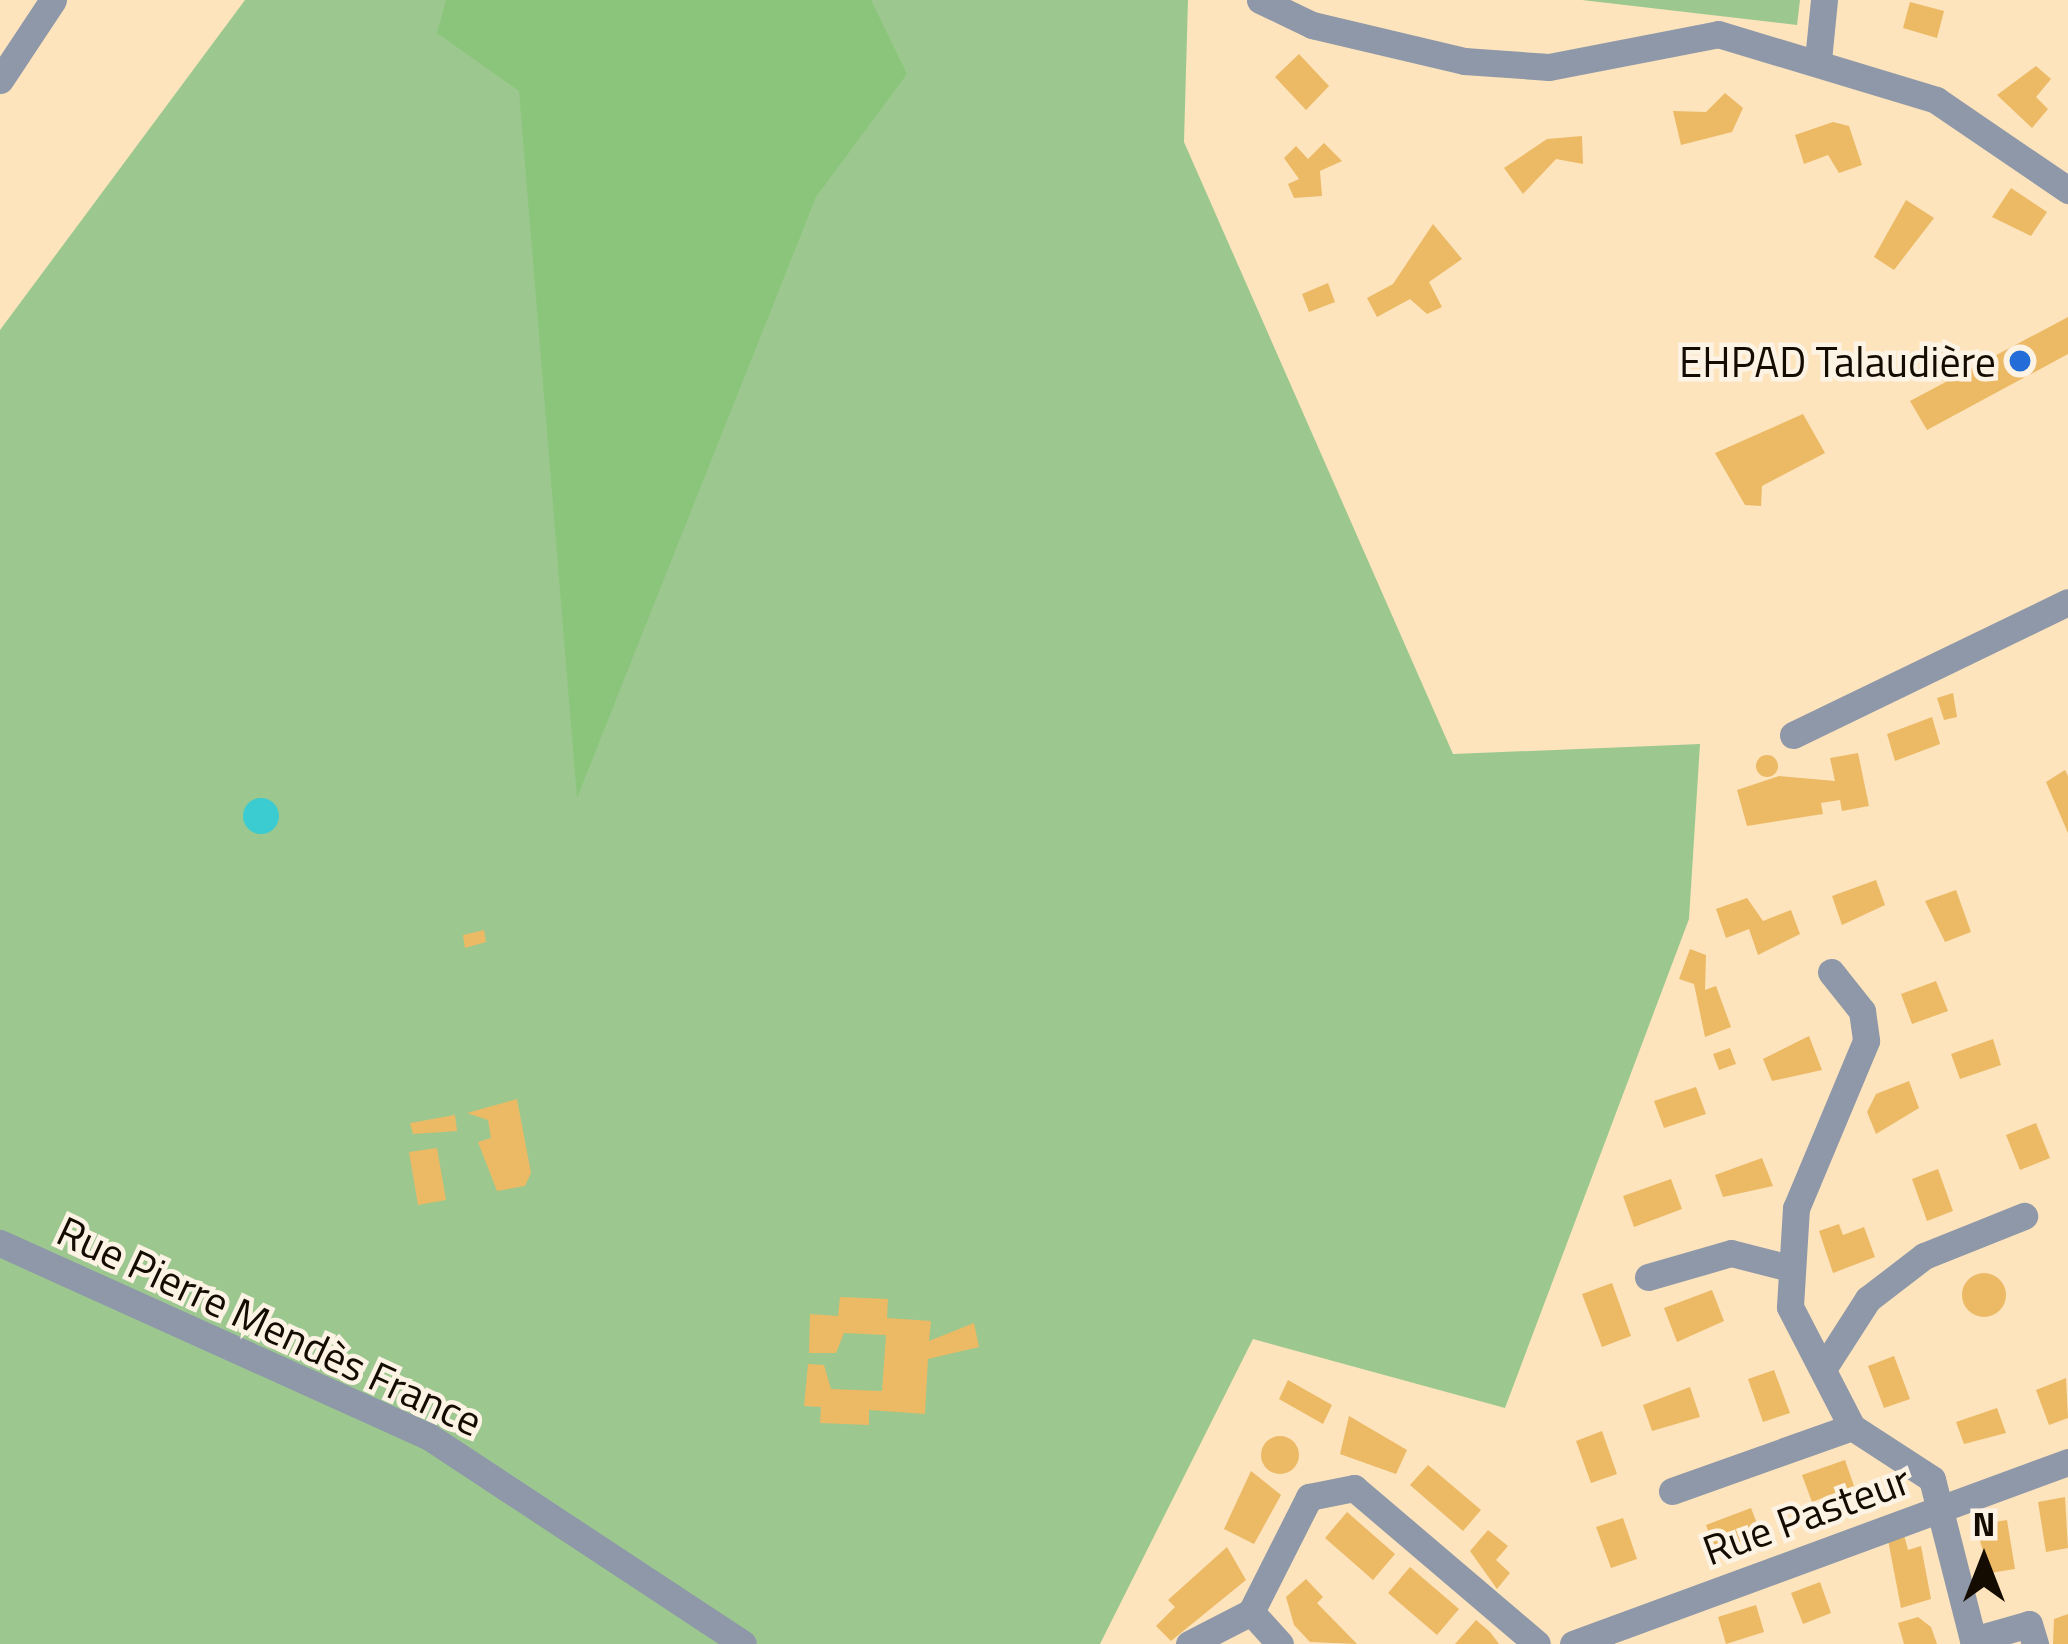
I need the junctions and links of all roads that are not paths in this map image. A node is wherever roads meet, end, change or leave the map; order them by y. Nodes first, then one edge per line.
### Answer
1 (53, 0) edge
2 (1260, 0) edge
3 (1824, 0) edge
4 (1818, 60) junction
5 (0, 80) edge
6 (2068, 190) edge
7 (2068, 602) edge
8 (1793, 736) dead end
9 (1831, 972) dead end
10 (2024, 1216) dead end
11 (0, 1243) edge
12 (1786, 1267) junction
13 (1648, 1276) dead end
14 (1823, 1369) junction
15 (1852, 1427) junction
16 (2068, 1462) edge
17 (1672, 1491) dead end
18 (1936, 1510) junction
19 (1251, 1612) junction
20 (1974, 1642) edge
21 (743, 1644) edge
22 (1189, 1644) edge
23 (1280, 1644) edge
24 (1537, 1644) edge
25 (1573, 1644) edge
26 (2035, 1644) edge

1 - 5 street
2 - 4 street
3 - 4 street
4 - 6 street
7 - 8 street
9 - 12 street
10 - 14 street
11 - 21 street, Rue Pierre Mendès France
12 - 13 street
12 - 14 street
14 - 15 street
15 - 17 street
15 - 18 street
16 - 18 street, Rue Pasteur
18 - 20 street
18 - 25 street, Rue Pasteur
19 - 22 street
19 - 23 street
19 - 24 street
20 - 26 street

